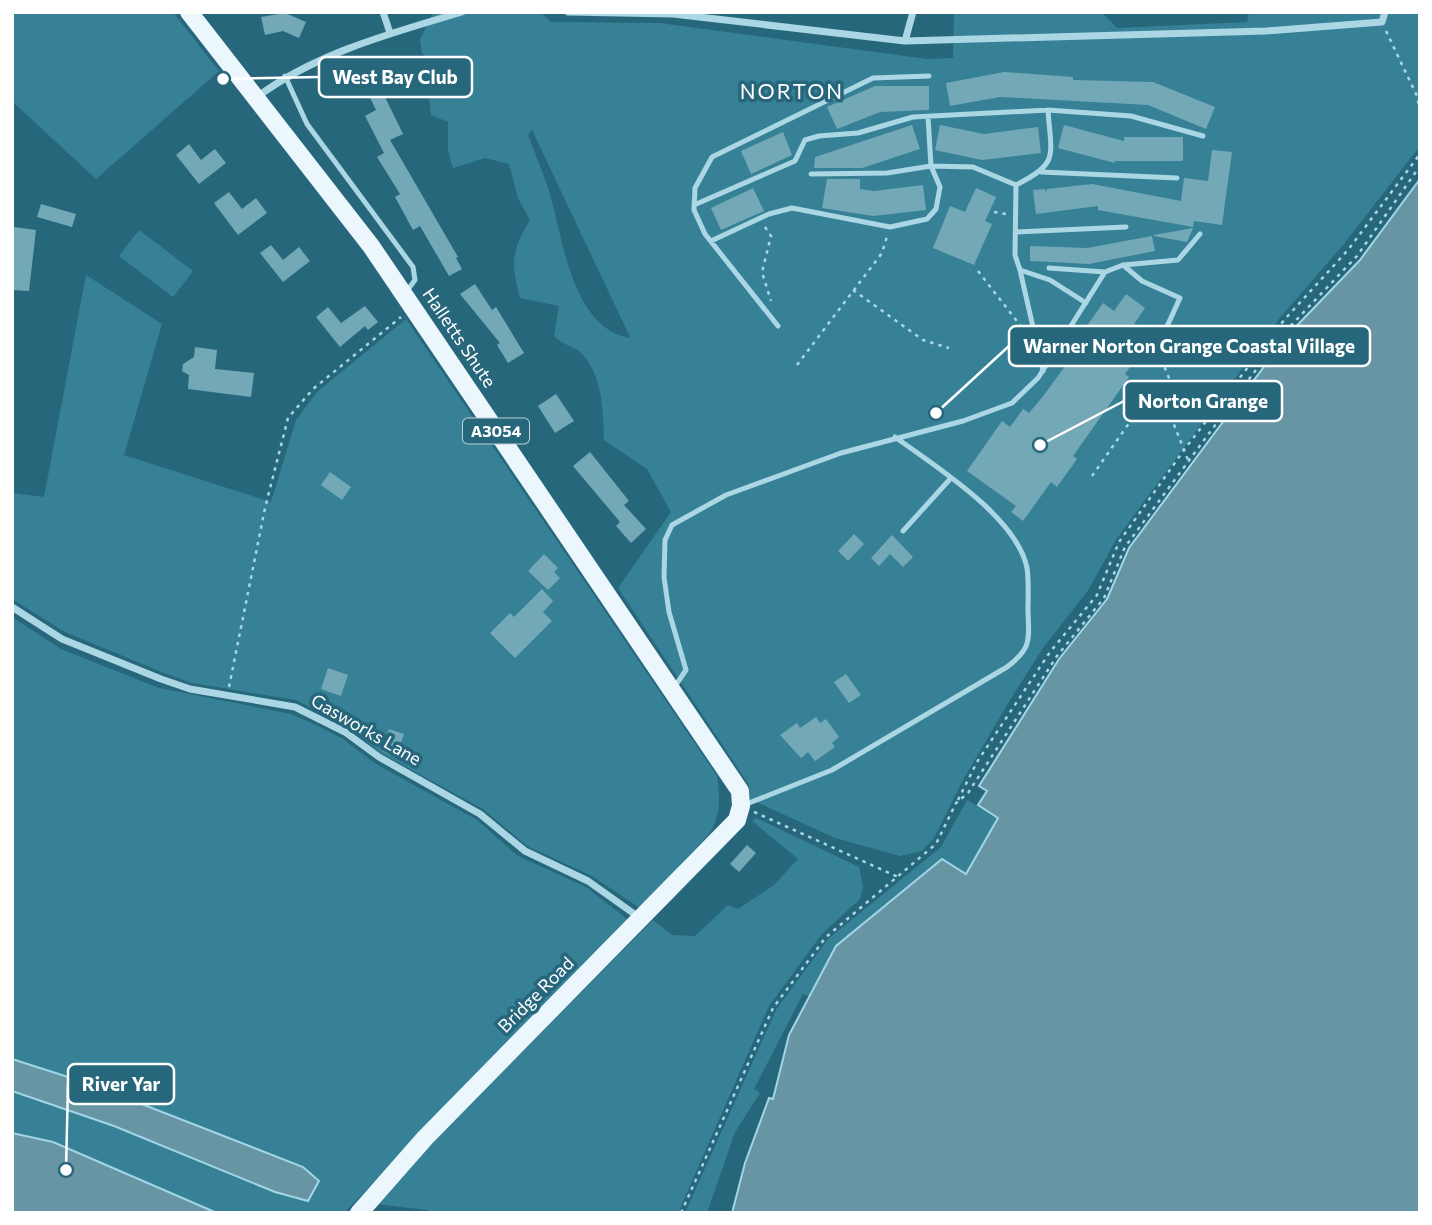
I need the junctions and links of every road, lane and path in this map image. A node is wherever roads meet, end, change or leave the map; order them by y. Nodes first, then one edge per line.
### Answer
1 (189, 12) edge
2 (383, 12) edge
3 (462, 12) edge
4 (568, 12) edge
5 (913, 12) edge
6 (1385, 12) edge
7 (673, 13) edge
8 (1382, 22) junction
9 (390, 33) junction
10 (905, 41) junction
11 (285, 76) junction
12 (929, 76) dead end
13 (257, 97) junction
14 (1048, 110) junction
15 (1420, 111) edge
16 (928, 117) junction
17 (1203, 136) dead end
18 (1420, 154) edge
19 (931, 166) junction
20 (1420, 166) edge
21 (1041, 172) junction
22 (811, 174) dead end
23 (1177, 178) dead end
24 (1016, 185) junction
25 (694, 205) junction
26 (760, 218) junction
27 (890, 227) junction
28 (1126, 227) dead end
29 (1016, 232) junction
30 (1200, 234) dead end
31 (711, 241) junction
32 (1123, 265) junction
33 (1049, 268) dead end
34 (1020, 270) junction
35 (978, 271) dead end
36 (1105, 272) junction
37 (853, 290) junction
38 (408, 301) junction
39 (1086, 303) junction
40 (778, 326) joint
41 (1164, 333) joint
42 (949, 348) dead end
43 (1037, 348) junction
44 (797, 365) dead end
45 (1043, 371) junction
46 (1171, 383) junction
47 (1232, 387) junction
48 (1239, 391) junction
49 (895, 436) junction
50 (1184, 450) junction
51 (1188, 460) junction
52 (1092, 475) dead end
53 (951, 478) junction
54 (903, 531) dead end
55 (12, 607) edge
56 (672, 690) junction
57 (228, 694) junction
58 (956, 803) junction
59 (741, 807) junction
60 (900, 877) junction
61 (641, 918) junction
62 (359, 1213) edge
63 (681, 1213) edge

1 - 13 main road, Halletts Shute / A3054
2 - 9 street
3 - 9 street
4 - 7 street
5 - 10 street
6 - 8 street
7 - 10 street
8 - 10 street
8 - 15 path
9 - 11 street
11 - 13 street
11 - 38 lane
12 - 25 lane
13 - 38 main road, Halletts Shute / A3054
14 - 16 lane
14 - 17 lane
14 - 21 lane
16 - 19 lane
16 - 25 lane
18 - 47 path
19 - 22 lane
19 - 24 lane
19 - 27 lane
20 - 48 path
21 - 23 lane
21 - 24 lane
24 - 29 lane
25 - 31 lane
26 - 27 lane
26 - 31 lane
26 - 40 path
27 - 37 path
28 - 29 lane
29 - 34 lane
30 - 32 lane
31 - 40 lane
32 - 36 lane
32 - 41 lane
33 - 36 lane
34 - 39 lane
34 - 43 lane
35 - 43 path
36 - 39 lane
37 - 42 path
37 - 44 path
38 - 56 main road, Halletts Shute / A3054
38 - 57 path
39 - 45 lane
41 - 46 path
43 - 45 lane
45 - 49 lane
46 - 50 path
46 - 52 path
47 - 48 path
47 - 50 path
48 - 51 path
49 - 53 lane
49 - 56 lane
50 - 51 path
50 - 58 path
51 - 58 path
53 - 54 lane
53 - 59 lane
55 - 57 street, Gasworks Lane
56 - 59 main road, Halletts Shute / A3054
57 - 61 street, Gasworks Lane
58 - 60 path
59 - 60 path
59 - 61 main road, Bridge Road
60 - 63 path
61 - 62 main road, Bridge Road

